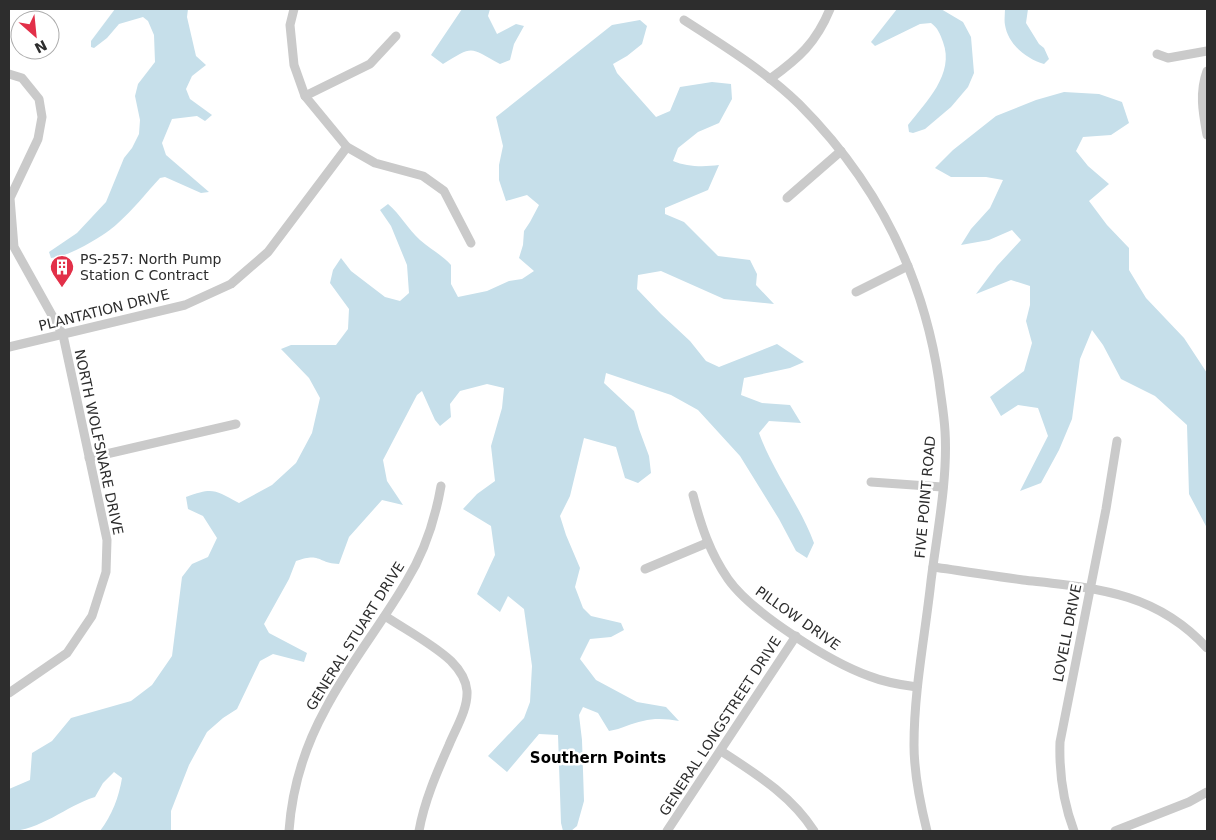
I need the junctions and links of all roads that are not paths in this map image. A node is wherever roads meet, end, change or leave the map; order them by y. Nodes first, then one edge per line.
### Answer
1 (294, 9) edge
2 (830, 9) edge
3 (684, 20) dead end
4 (396, 36) dead end
5 (1207, 51) edge
6 (1157, 54) dead end
7 (1207, 71) edge
8 (9, 74) edge
9 (770, 79) junction
10 (306, 96) junction
11 (1207, 136) edge
12 (347, 147) junction
13 (841, 151) junction
14 (9, 198) edge
15 (787, 198) dead end
16 (471, 243) dead end
17 (908, 266) junction
18 (856, 292) dead end
19 (63, 335) junction
20 (9, 347) edge
21 (236, 424) dead end
22 (1117, 441) dead end
23 (89, 458) junction
24 (871, 482) dead end
25 (441, 486) dead end
26 (942, 487) junction
27 (693, 495) dead end
28 (707, 543) junction
29 (933, 567) junction
30 (645, 569) dead end
31 (1090, 587) junction
32 (385, 616) junction
33 (796, 636) junction
34 (1207, 648) edge
35 (917, 687) junction
36 (9, 693) edge
37 (721, 751) junction
38 (1207, 792) edge
39 (289, 831) edge
40 (419, 831) edge
41 (667, 831) edge
42 (814, 831) edge
43 (927, 831) edge
44 (1074, 831) edge
45 (1115, 831) edge

1 - 10 street
2 - 9 street
3 - 9 street, FIVE POINT ROAD
4 - 10 street
5 - 6 street
7 - 11 street
8 - 14 street
9 - 13 street, FIVE POINT ROAD
10 - 12 street
12 - 16 street
12 - 19 street, PLANTATION DRIVE
13 - 15 street
13 - 17 street, FIVE POINT ROAD
14 - 19 street, NORTH WOLFSNARE DRIVE
17 - 18 street
17 - 26 street, FIVE POINT ROAD
19 - 20 street, PLANTATION DRIVE
19 - 23 street, NORTH WOLFSNARE DRIVE
21 - 23 street
22 - 31 street, LOVELL DRIVE
23 - 36 street, NORTH WOLFSNARE DRIVE
24 - 26 street
25 - 32 street, GENERAL STUART DRIVE
26 - 29 street, FIVE POINT ROAD
27 - 28 street, PILLOW DRIVE
28 - 30 street
28 - 33 street, PILLOW DRIVE
29 - 31 street
29 - 35 street, FIVE POINT ROAD
31 - 34 street
31 - 44 street, LOVELL DRIVE
32 - 39 street, GENERAL STUART DRIVE
32 - 40 street
33 - 35 street, PILLOW DRIVE
33 - 37 street, GENERAL LONGSTREET DRIVE
35 - 43 street, FIVE POINT ROAD
37 - 41 street, GENERAL LONGSTREET DRIVE
37 - 42 street
38 - 45 street

